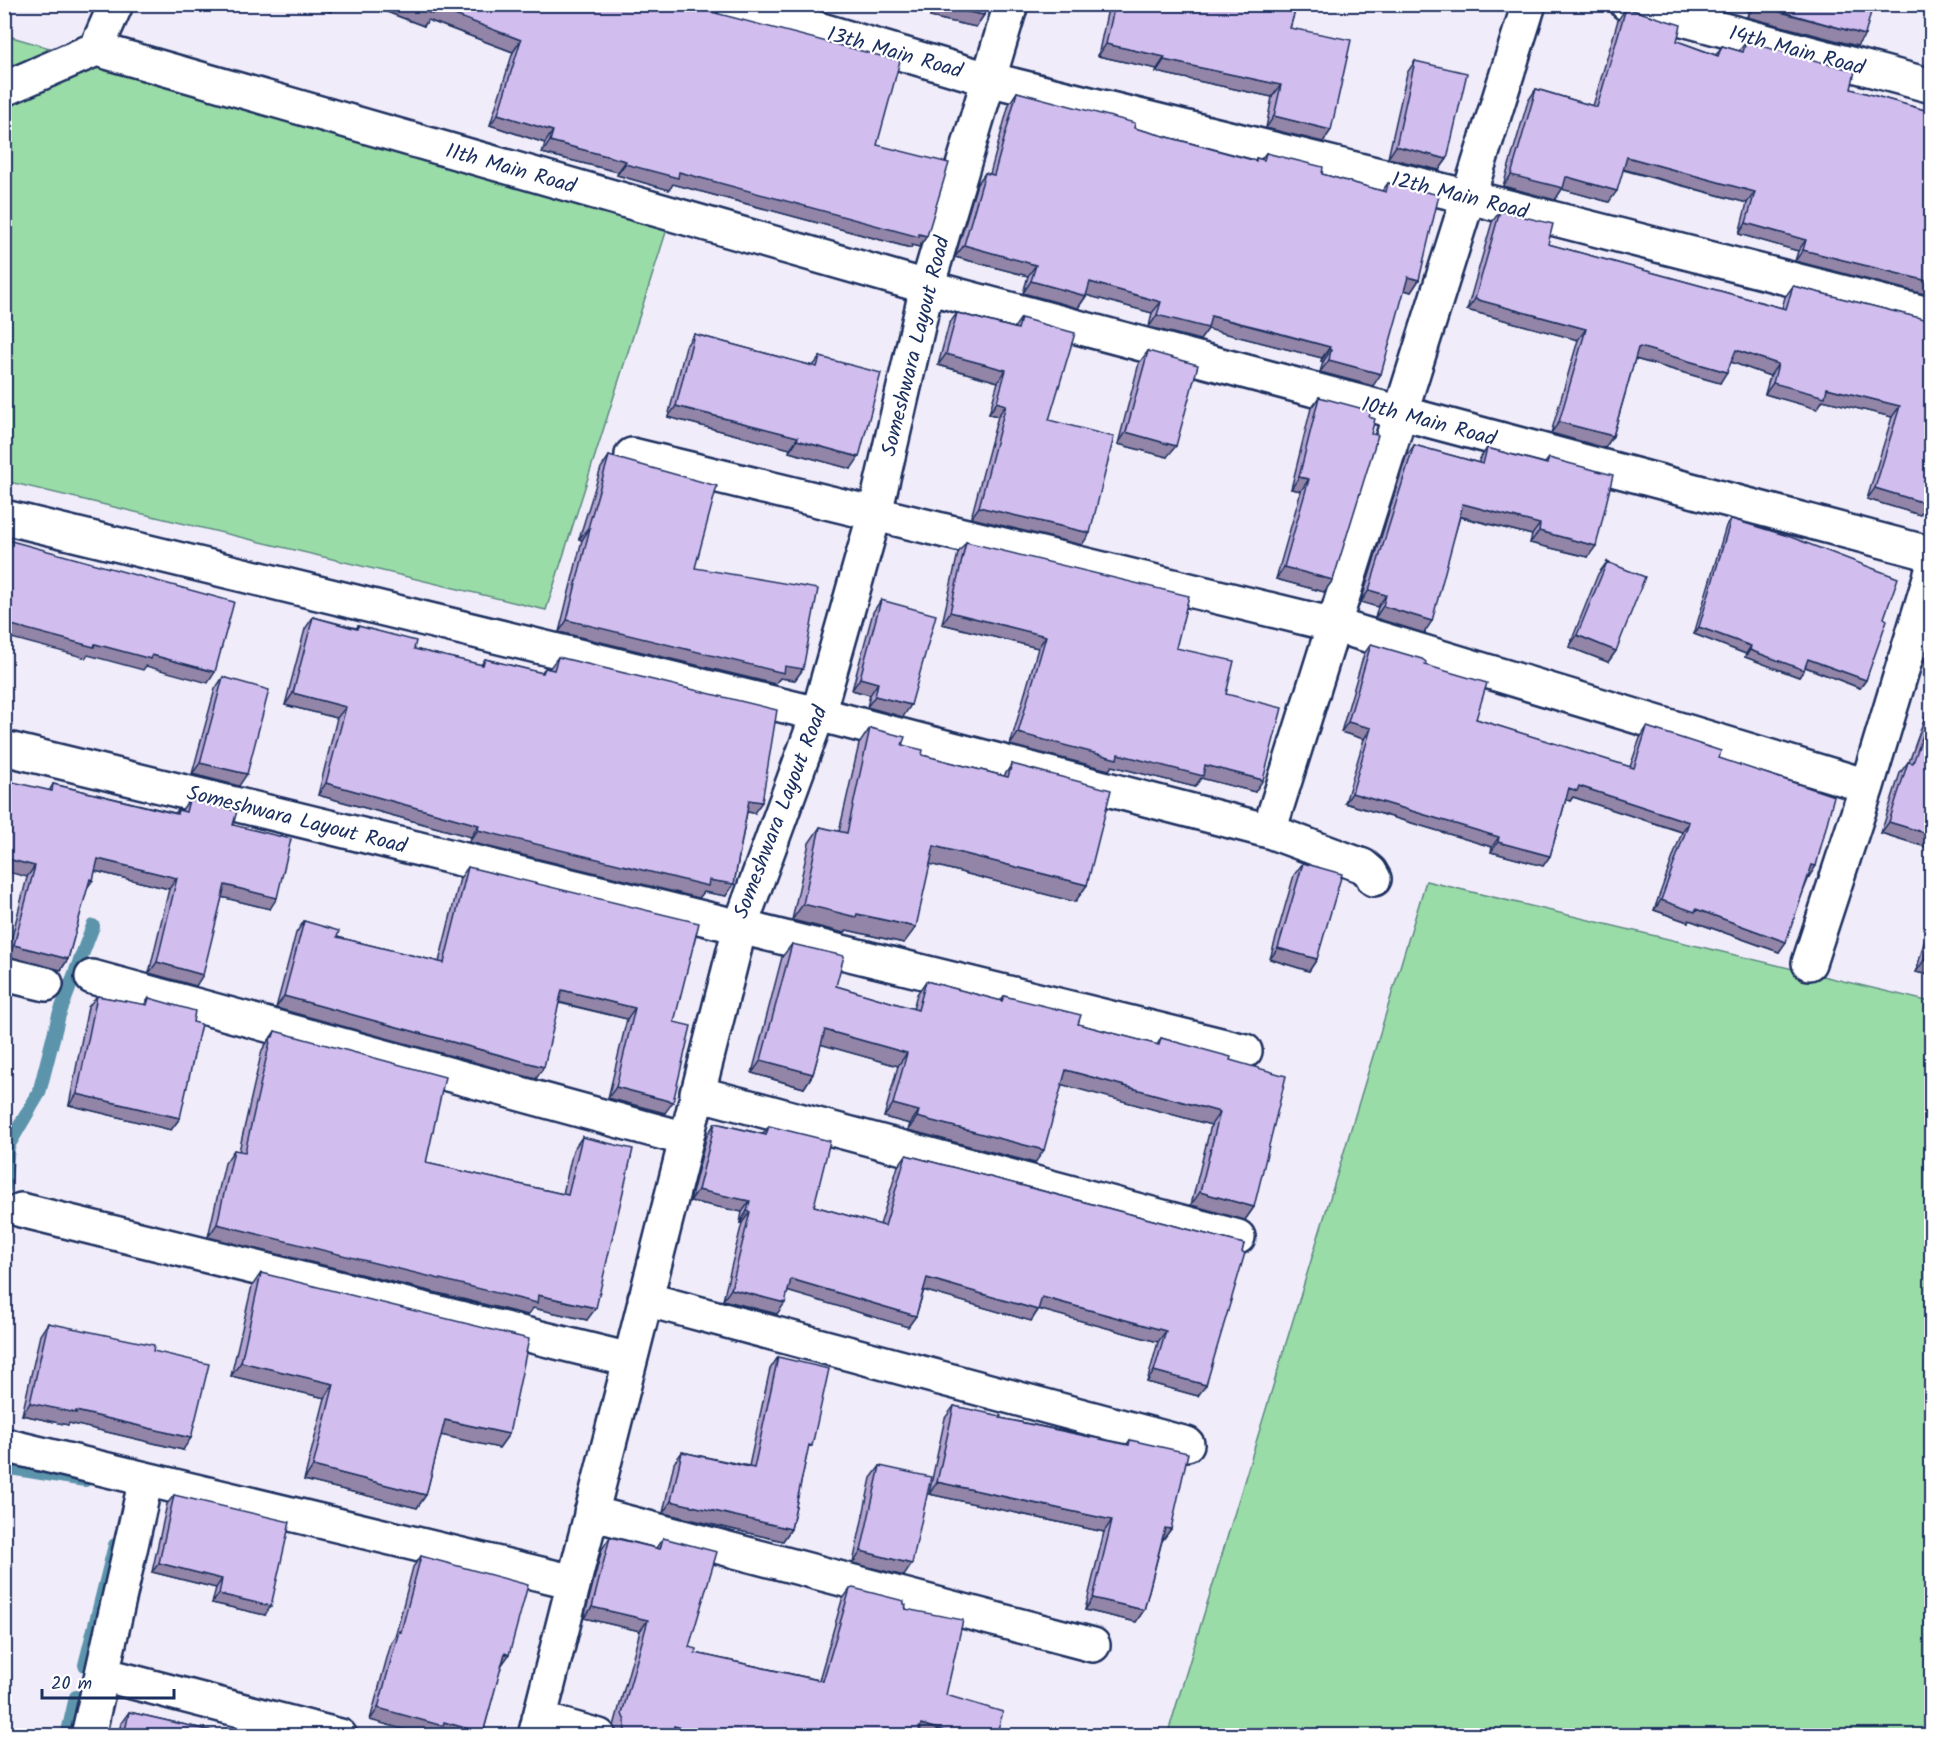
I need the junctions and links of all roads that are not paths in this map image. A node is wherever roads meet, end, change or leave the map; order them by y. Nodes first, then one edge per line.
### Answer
1 (116, 4) edge
2 (733, 4) edge
3 (1011, 4) edge
4 (1529, 4) edge
5 (1627, 4) edge
6 (96, 49) junction
7 (988, 79) junction
8 (1932, 86) edge
9 (4, 89) edge
10 (1469, 197) junction
11 (927, 287) junction
12 (1932, 315) edge
13 (1401, 414) junction
14 (632, 455) dead end
15 (875, 513) junction
16 (4, 517) edge
17 (1932, 554) edge
18 (1932, 571) edge
19 (1334, 625) junction
20 (818, 714) junction
21 (4, 748) edge
22 (1867, 786) junction
23 (1269, 831) junction
24 (1374, 879) dead end
25 (740, 927) junction
26 (1809, 963) dead end
27 (4, 974) edge
28 (92, 977) dead end
29 (46, 984) dead end
30 (1245, 1051) dead end
31 (697, 1093) junction
32 (686, 1139) junction
33 (21, 1210) dead end
34 (1238, 1237) dead end
35 (645, 1299) junction
36 (630, 1360) junction
37 (1187, 1444) dead end
38 (4, 1445) edge
39 (146, 1479) junction
40 (591, 1513) junction
41 (574, 1582) junction
42 (1093, 1646) dead end
43 (102, 1674) junction
44 (537, 1727) edge
45 (88, 1736) edge
46 (340, 1736) edge
47 (599, 1736) edge

1 - 6 street
2 - 7 street, 13th Main Road
3 - 7 street, Someshwara Layout Road
4 - 10 street
5 - 8 street, 14th Main Road
6 - 9 street
6 - 11 street, 11th Main Road
7 - 10 street, 12th Main Road
7 - 11 street, Someshwara Layout Road
10 - 12 street, 12th Main Road
10 - 13 street
11 - 13 street, 10th Main Road
11 - 15 street, Someshwara Layout Road
13 - 17 street, 10th Main Road
13 - 19 street
14 - 15 street
15 - 19 street
15 - 20 street, Someshwara Layout Road
16 - 20 street
18 - 22 street
19 - 22 street
19 - 23 street
20 - 23 street
20 - 25 street, Someshwara Layout Road
21 - 25 street, Someshwara Layout Road
22 - 26 street
23 - 24 street
25 - 30 street
25 - 31 street
27 - 29 street
28 - 32 street
31 - 32 street
31 - 34 street
32 - 35 street
33 - 36 street
35 - 36 street
35 - 37 street
36 - 40 street
38 - 39 street
39 - 41 street
39 - 43 street
40 - 41 street
40 - 42 street
41 - 44 street
43 - 45 street
43 - 46 street
44 - 47 street

